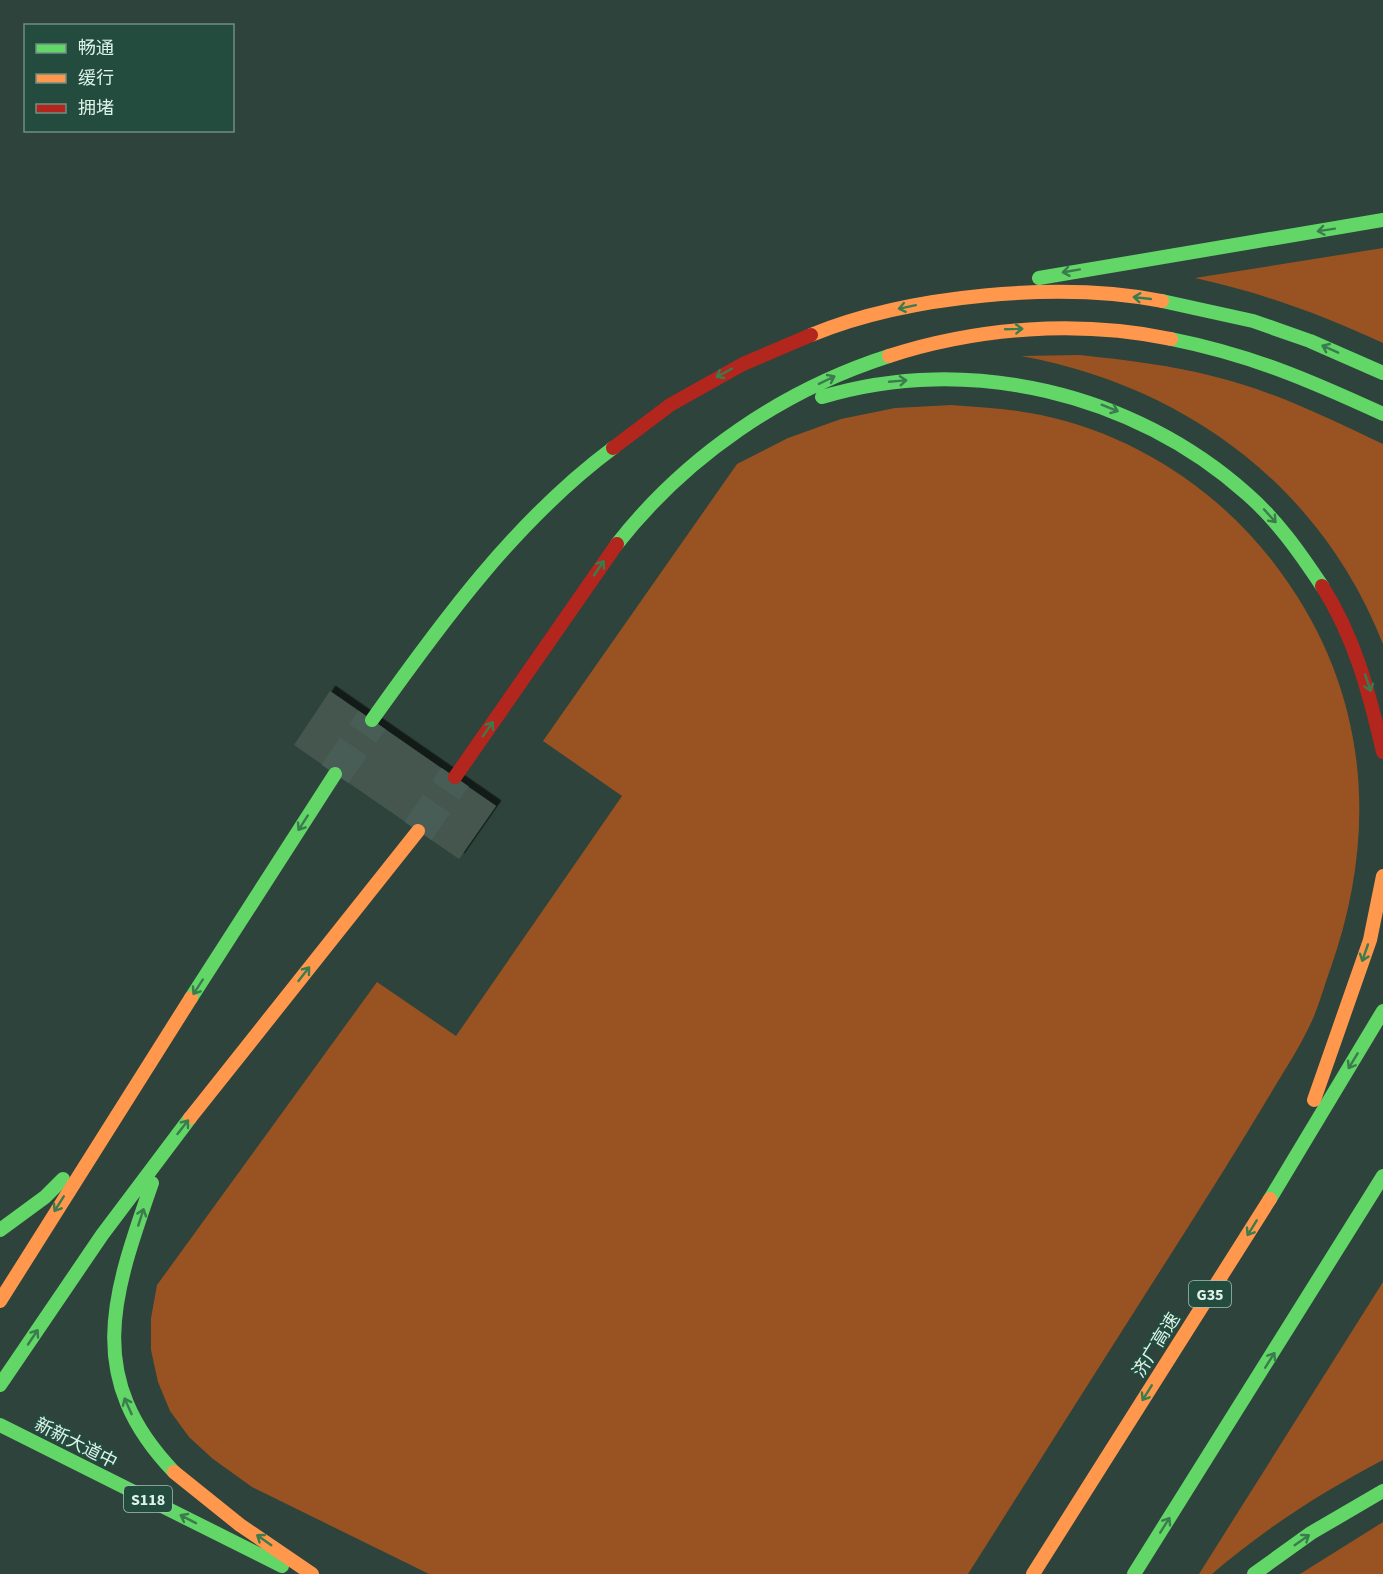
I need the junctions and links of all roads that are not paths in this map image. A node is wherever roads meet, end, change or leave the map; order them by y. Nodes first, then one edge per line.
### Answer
1 (1383, 220) edge
2 (938, 301) junction
3 (1383, 373) edge
4 (1383, 414) edge
5 (725, 440) junction
6 (372, 720) tunnel mouth
7 (1383, 752) edge
8 (335, 774) tunnel mouth
9 (455, 777) tunnel mouth
10 (418, 831) tunnel mouth
11 (1383, 876) edge
12 (1383, 1011) edge
13 (97, 1143) junction
14 (161, 1155) junction
15 (1290, 1167) junction
16 (1383, 1176) edge
17 (0, 1230) edge
18 (0, 1301) edge
19 (0, 1385) edge
20 (0, 1425) edge
21 (1383, 1491) edge
22 (297, 1574) edge
23 (312, 1574) edge
24 (1033, 1574) edge
25 (1134, 1574) edge
26 (1254, 1574) edge

1 -> 2 main road
3 -> 2 main road
2 -> 6 main road
5 -> 4 main road
5 -> 7 main road
9 -> 5 main road
8 -> 13 main road
14 -> 10 main road
11 -> 15 main road
12 -> 15 main road, 济广高速 / G35
13 - 17 main road
13 -> 18 main road
19 -> 14 main road
23 -> 14 main road
15 -> 24 main road, 济广高速 / G35
25 -> 16 main road
22 -> 20 main road, 新新大道中 / S118
26 -> 21 main road

